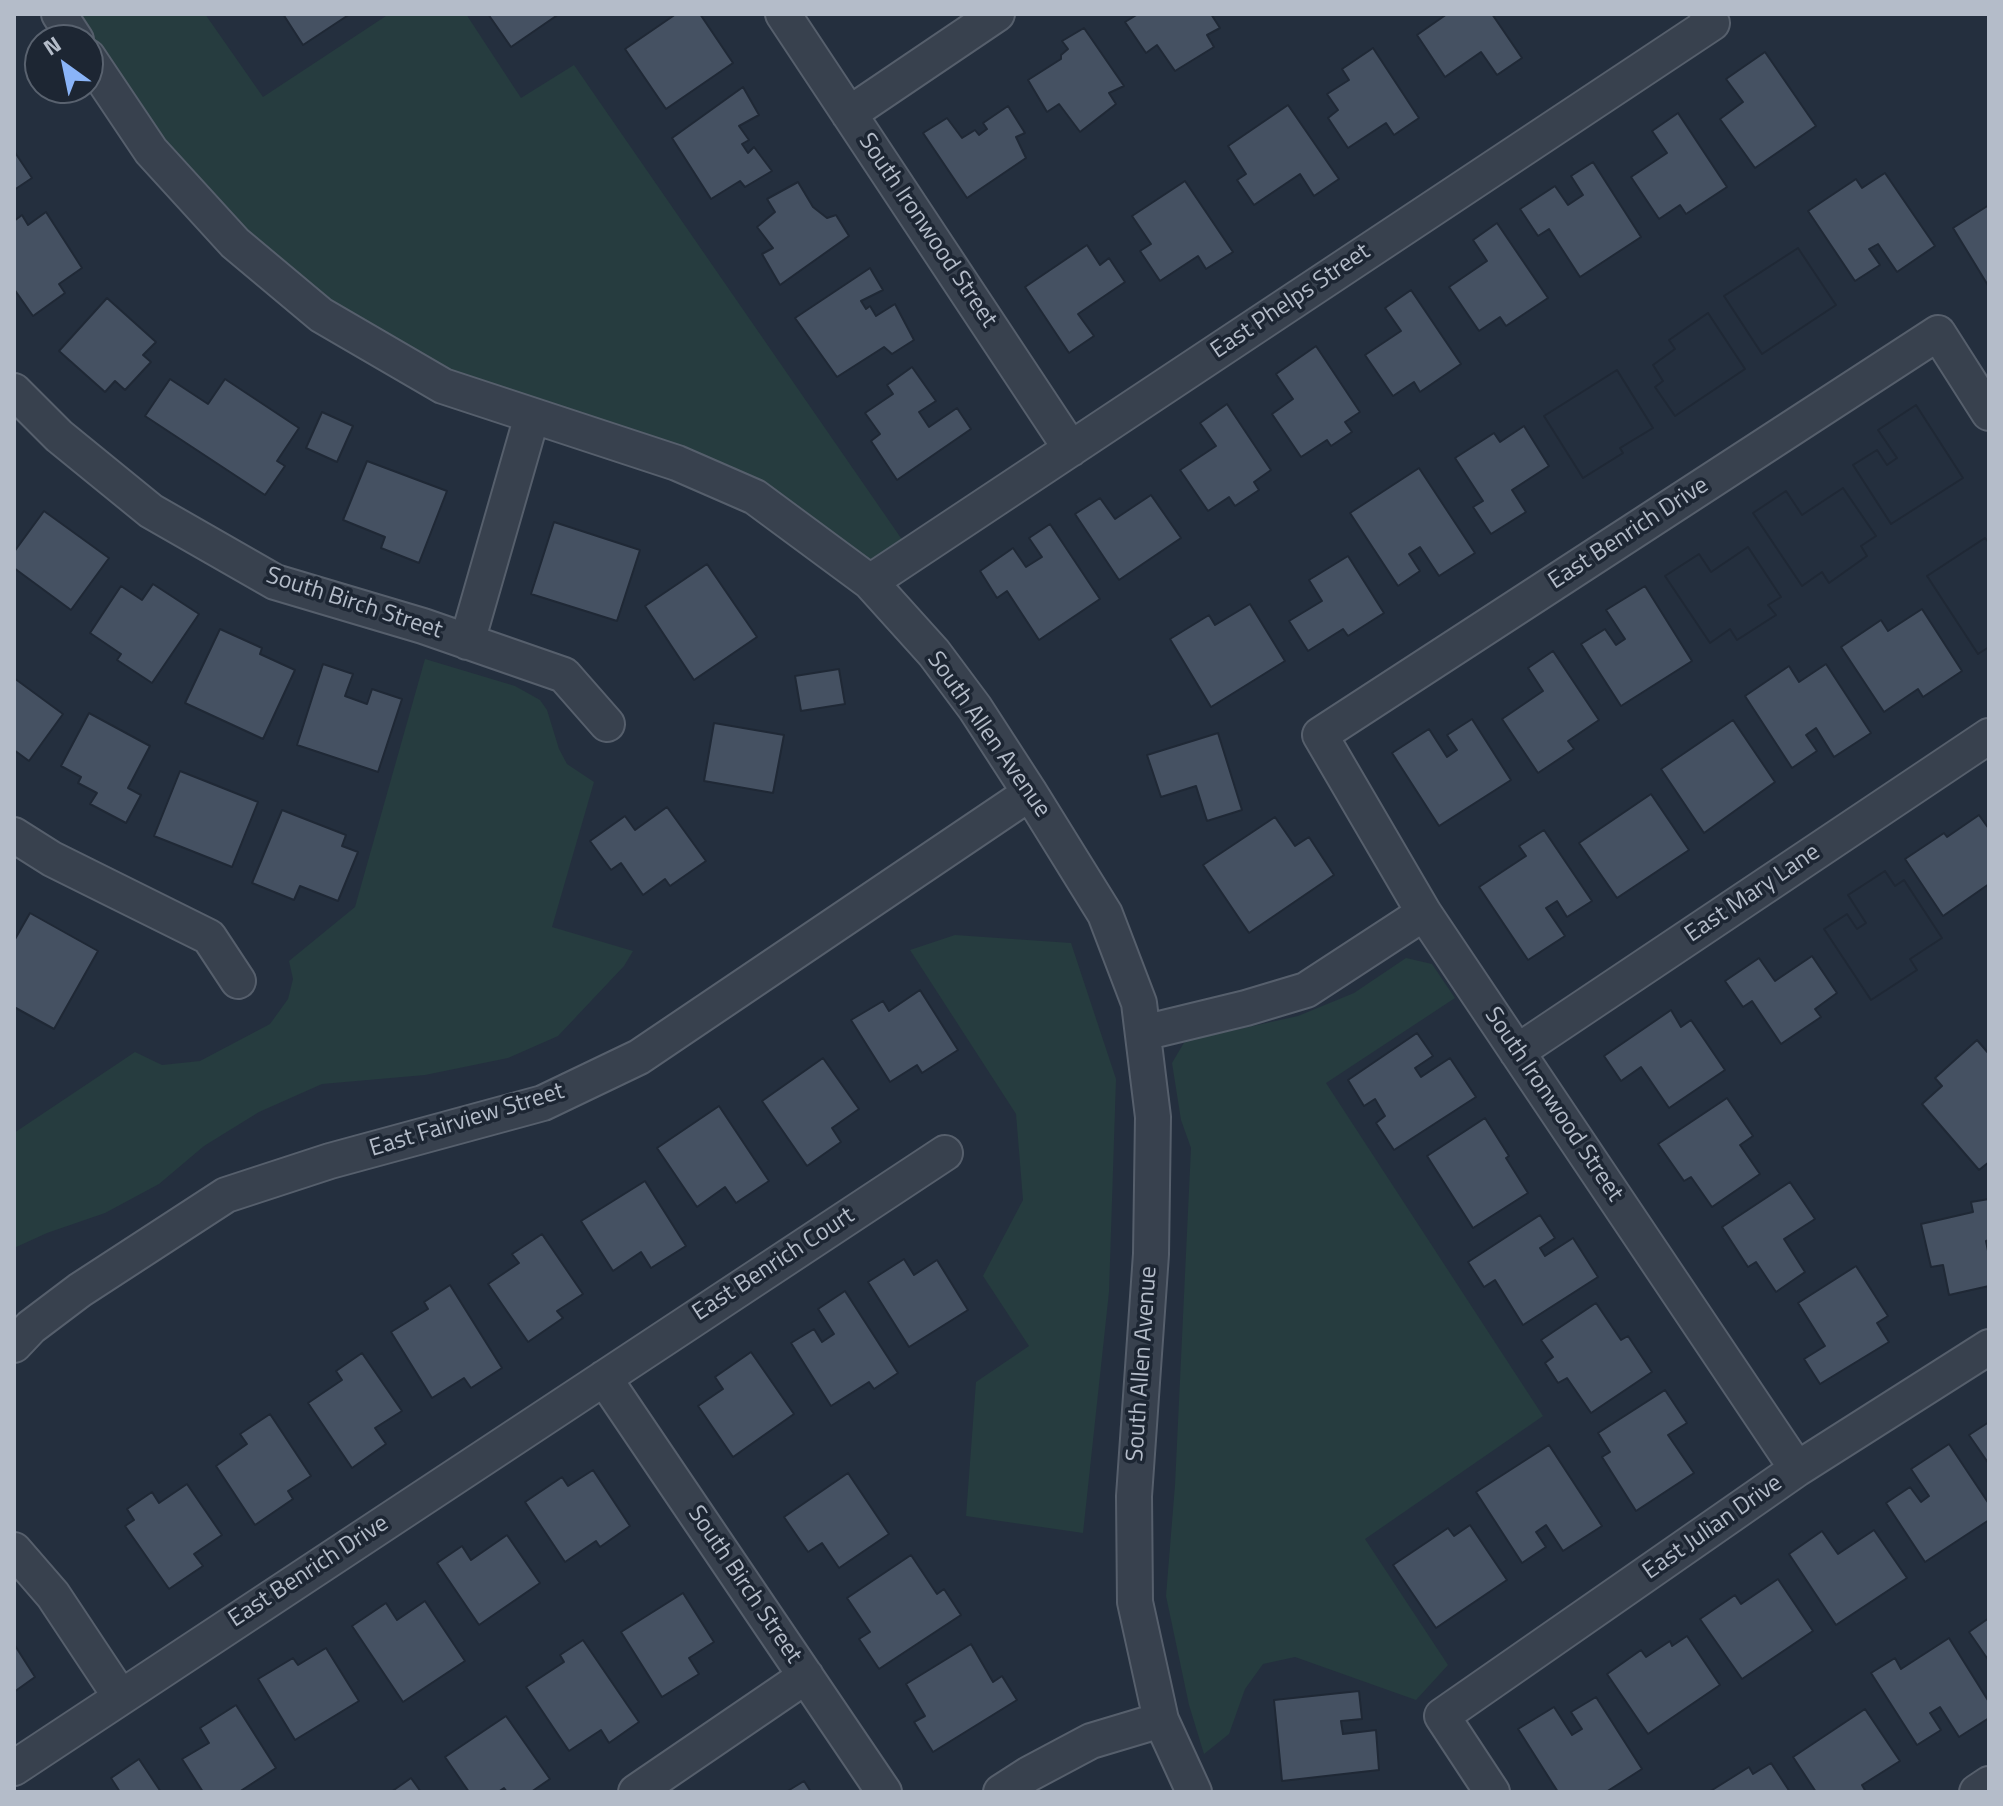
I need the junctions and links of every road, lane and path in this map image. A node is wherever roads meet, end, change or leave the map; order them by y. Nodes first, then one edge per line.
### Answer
1 (783, 14) edge
2 (997, 14) edge
3 (1710, 18) edge
4 (104, 81) edge
5 (849, 114) junction
6 (14, 391) edge
7 (1989, 413) edge
8 (532, 416) junction
9 (1071, 449) junction
10 (870, 582) junction
11 (467, 642) junction
12 (607, 724) dead end
13 (1320, 735) joint
14 (1989, 736) edge
15 (1030, 793) junction
16 (14, 835) edge
17 (1424, 913) junction
18 (238, 981) dead end
19 (1143, 1033) junction
20 (1517, 1052) junction
21 (945, 1153) dead end
22 (14, 1345) edge
23 (1989, 1347) edge
24 (604, 1378) junction
25 (1797, 1469) junction
26 (14, 1550) edge
27 (806, 1676) junction
28 (120, 1696) junction
29 (1161, 1720) junction
30 (14, 1768) edge
31 (1989, 1784) edge
32 (636, 1792) edge
33 (884, 1792) edge
34 (1001, 1792) edge
35 (1194, 1792) edge
36 (1492, 1792) edge
37 (1977, 1792) edge

1 - 5 street, South Ironwood Street
2 - 5 street
3 - 9 street, East Phelps Street
4 - 8 street, South Allen Avenue
5 - 9 street, South Ironwood Street
6 - 11 street, South Birch Street
7 - 13 street, East Benrich Drive
8 - 10 street, South Allen Avenue
8 - 11 street
9 - 10 street, East Phelps Street
10 - 15 street, South Allen Avenue
11 - 12 street, South Birch Street
13 - 17 street, South Ironwood Street
14 - 20 street, East Mary Lane
15 - 19 street, South Allen Avenue
15 - 22 street, East Fairview Street
16 - 18 street
17 - 19 street
17 - 20 street, South Ironwood Street
19 - 29 street, South Allen Avenue
20 - 25 street, South Ironwood Street
21 - 24 street, East Benrich Court
23 - 25 street, East Julian Drive
24 - 27 street, South Birch Street
24 - 28 street, East Benrich Drive
25 - 36 street, East Julian Drive
26 - 28 street
27 - 32 street
27 - 33 street, South Birch Street
28 - 30 street, East Benrich Drive
29 - 34 street
29 - 35 street, South Allen Avenue
31 - 37 street

